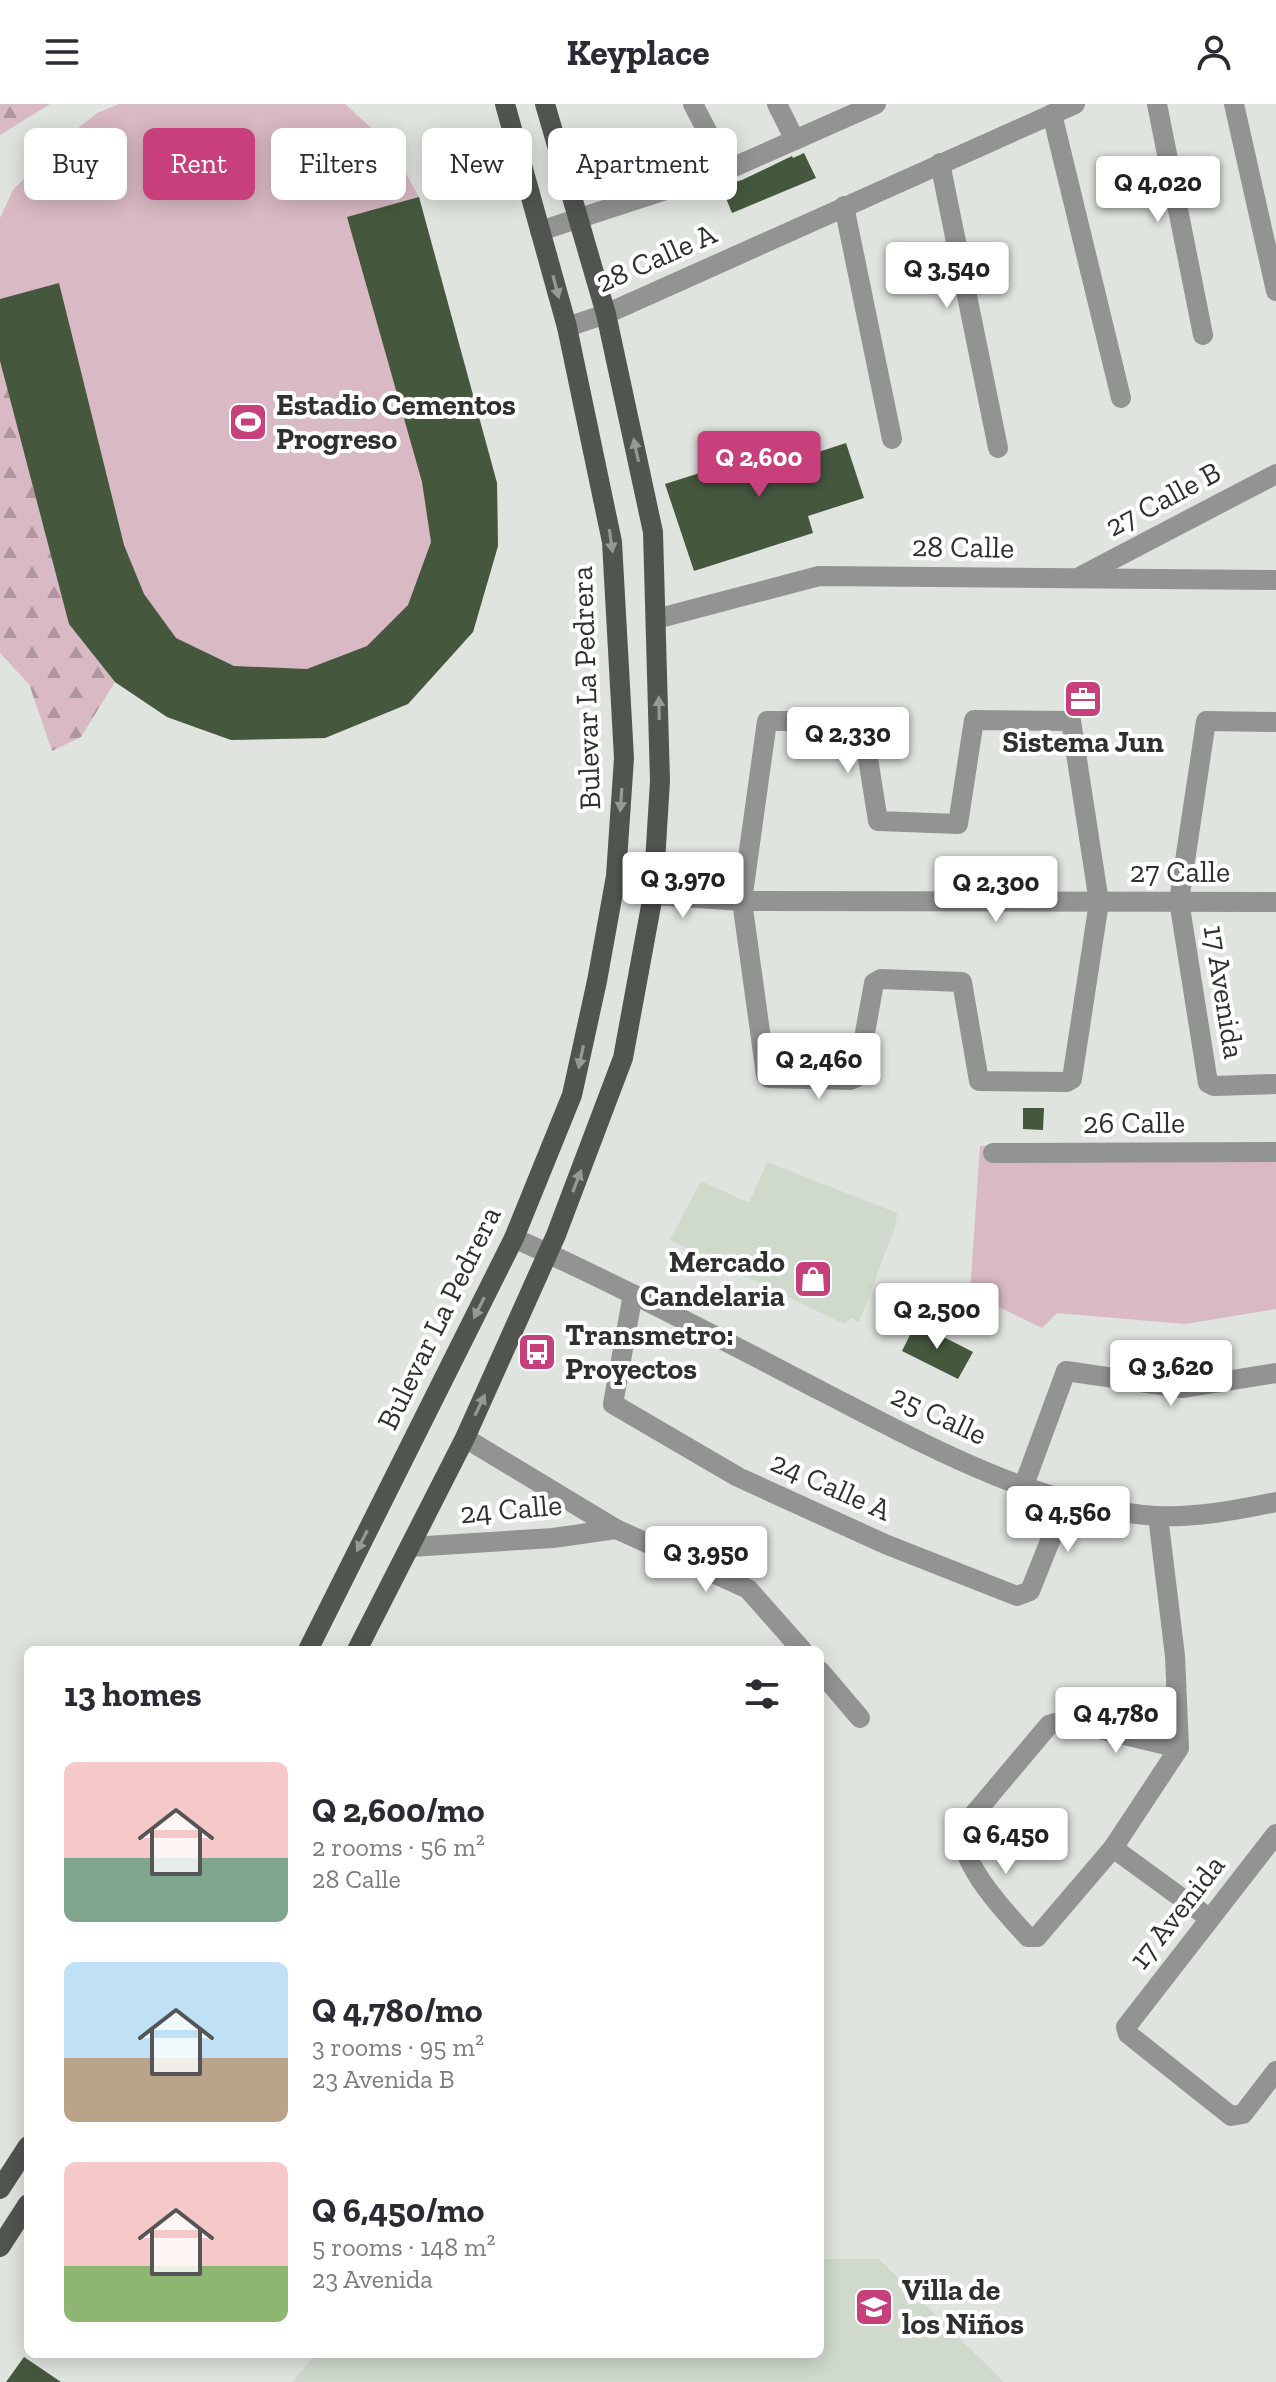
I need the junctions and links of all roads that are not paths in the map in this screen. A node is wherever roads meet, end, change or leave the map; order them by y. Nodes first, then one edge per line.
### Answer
1 (505, 104) edge
2 (545, 104) edge
3 (693, 104) edge
4 (777, 104) edge
5 (876, 104) edge
6 (1075, 104) edge
7 (1157, 104) edge
8 (1234, 104) edge
9 (1052, 114) junction
10 (705, 128) edge
11 (795, 140) junction
12 (940, 163) junction
13 (737, 166) edge
14 (637, 200) edge
15 (844, 206) junction
16 (577, 220) junction
17 (540, 231) junction
18 (1276, 291) edge
19 (606, 314) junction
20 (567, 327) junction
21 (1203, 335) dead end
22 (1121, 398) dead end
23 (892, 439) dead end
24 (998, 448) dead end
25 (1276, 474) edge
26 (1078, 578) junction
27 (1276, 580) edge
28 (656, 619) junction
29 (1276, 722) edge
30 (653, 895) junction
31 (742, 901) junction
32 (1179, 901) junction
33 (1099, 902) junction
34 (1276, 902) edge
35 (1276, 1084) edge
36 (1276, 1152) edge
37 (993, 1153) dead end
38 (514, 1238) junction
39 (549, 1254) junction
40 (633, 1294) junction
41 (1276, 1373) edge
42 (465, 1438) junction
43 (1024, 1485) junction
44 (1066, 1501) junction
45 (1275, 1505) edge
46 (1158, 1516) junction
47 (616, 1529) junction
48 (410, 1547) junction
49 (310, 1646) edge
50 (359, 1646) edge
51 (798, 1646) edge
52 (824, 1676) edge
53 (860, 1718) dead end
54 (1179, 1748) junction
55 (1276, 1834) edge
56 (1113, 1848) junction
57 (1209, 1918) junction
58 (1276, 2071) edge
59 (24, 2152) edge
60 (0, 2189) edge
61 (24, 2210) edge
62 (0, 2247) edge

1 - 17 main road, Bulevar La Pedrera
2 - 16 main road
3 - 10 street
4 - 11 street
5 - 11 street
6 - 9 street, 28 Calle A
7 - 21 street
8 - 18 street
9 - 12 street, 28 Calle A
9 - 22 street
11 - 13 street
12 - 15 street, 28 Calle A
12 - 24 street
14 - 16 street
15 - 19 street, 28 Calle A
15 - 23 street
16 - 17 street
16 - 19 main road
17 -> 20 main road, Bulevar La Pedrera
19 - 20 street, 28 Calle A
28 -> 19 main road
20 -> 38 main road, Bulevar La Pedrera
25 - 26 street, 27 Calle B
26 - 27 street, 28 Calle
26 - 28 street, 28 Calle
30 -> 28 main road
29 - 32 street, 17 Avenida
30 - 31 street, 27 Calle
39 -> 30 main road
31 - 33 street, 27 Calle
31 - 33 street
31 - 33 street
32 - 33 street, 27 Calle
32 - 34 street, 27 Calle
32 - 35 street, 17 Avenida
36 - 37 street, 26 Calle
38 - 39 street, 25 Calle
38 -> 49 main road, Bulevar La Pedrera
39 - 40 street, 25 Calle
42 -> 39 main road
40 - 43 street, 25 Calle
40 - 44 street, 24 Calle A
41 - 43 street
42 - 47 street, 24 Calle
42 - 48 main road
43 - 44 street, 25 Calle
44 - 46 street, 25 Calle
45 - 46 street, 25 Calle
46 - 54 street
47 - 48 street, 24 Calle
47 - 51 street, 24 Calle
48 - 50 main road
52 - 53 street
54 - 56 street
54 - 56 street
55 - 57 street, 17 Avenida
56 - 57 street
57 - 58 street, 17 Avenida
59 - 60 main road
61 - 62 main road

